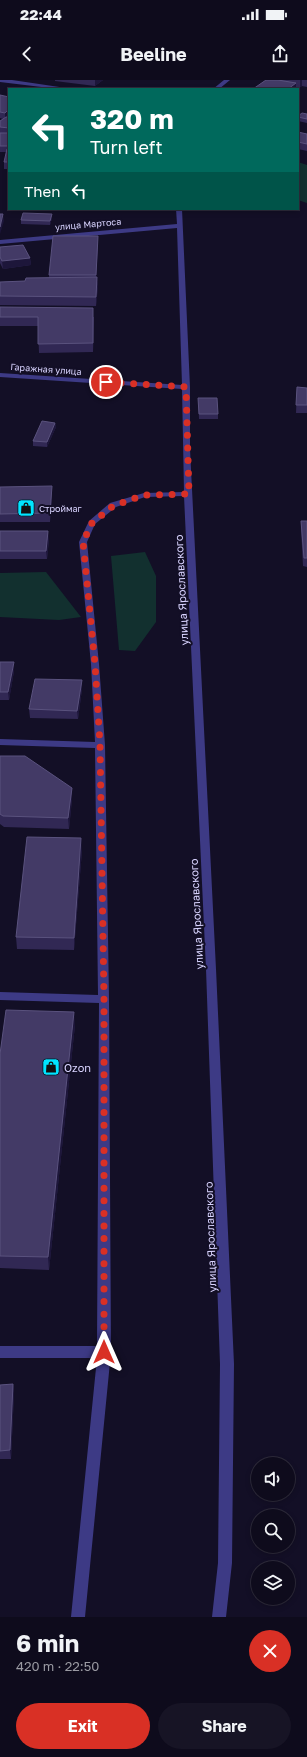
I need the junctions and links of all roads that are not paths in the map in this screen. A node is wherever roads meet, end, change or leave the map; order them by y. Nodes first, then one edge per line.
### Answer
1 (0, 80) edge
2 (227, 80) edge
3 (62, 88) edge
4 (217, 88) edge
5 (179, 210) edge
6 (178, 226) junction
7 (0, 242) edge
8 (0, 375) edge
9 (186, 387) junction
10 (189, 494) junction
11 (0, 742) edge
12 (100, 744) junction
13 (0, 996) edge
14 (104, 999) junction
15 (0, 1352) edge
16 (104, 1352) junction
17 (78, 1617) edge
18 (219, 1617) edge

1 - 3 street
2 - 4 street
5 - 6 street, улица Ярославского
6 - 7 street, улица Мартоса
6 - 9 street, улица Ярославского
8 - 9 street, Гаражная улица
9 - 10 street, улица Ярославского
10 - 12 street
10 - 18 street, улица Ярославского
11 - 12 street
12 - 14 street
13 - 14 street
14 - 16 street
15 - 16 street
16 - 17 street

